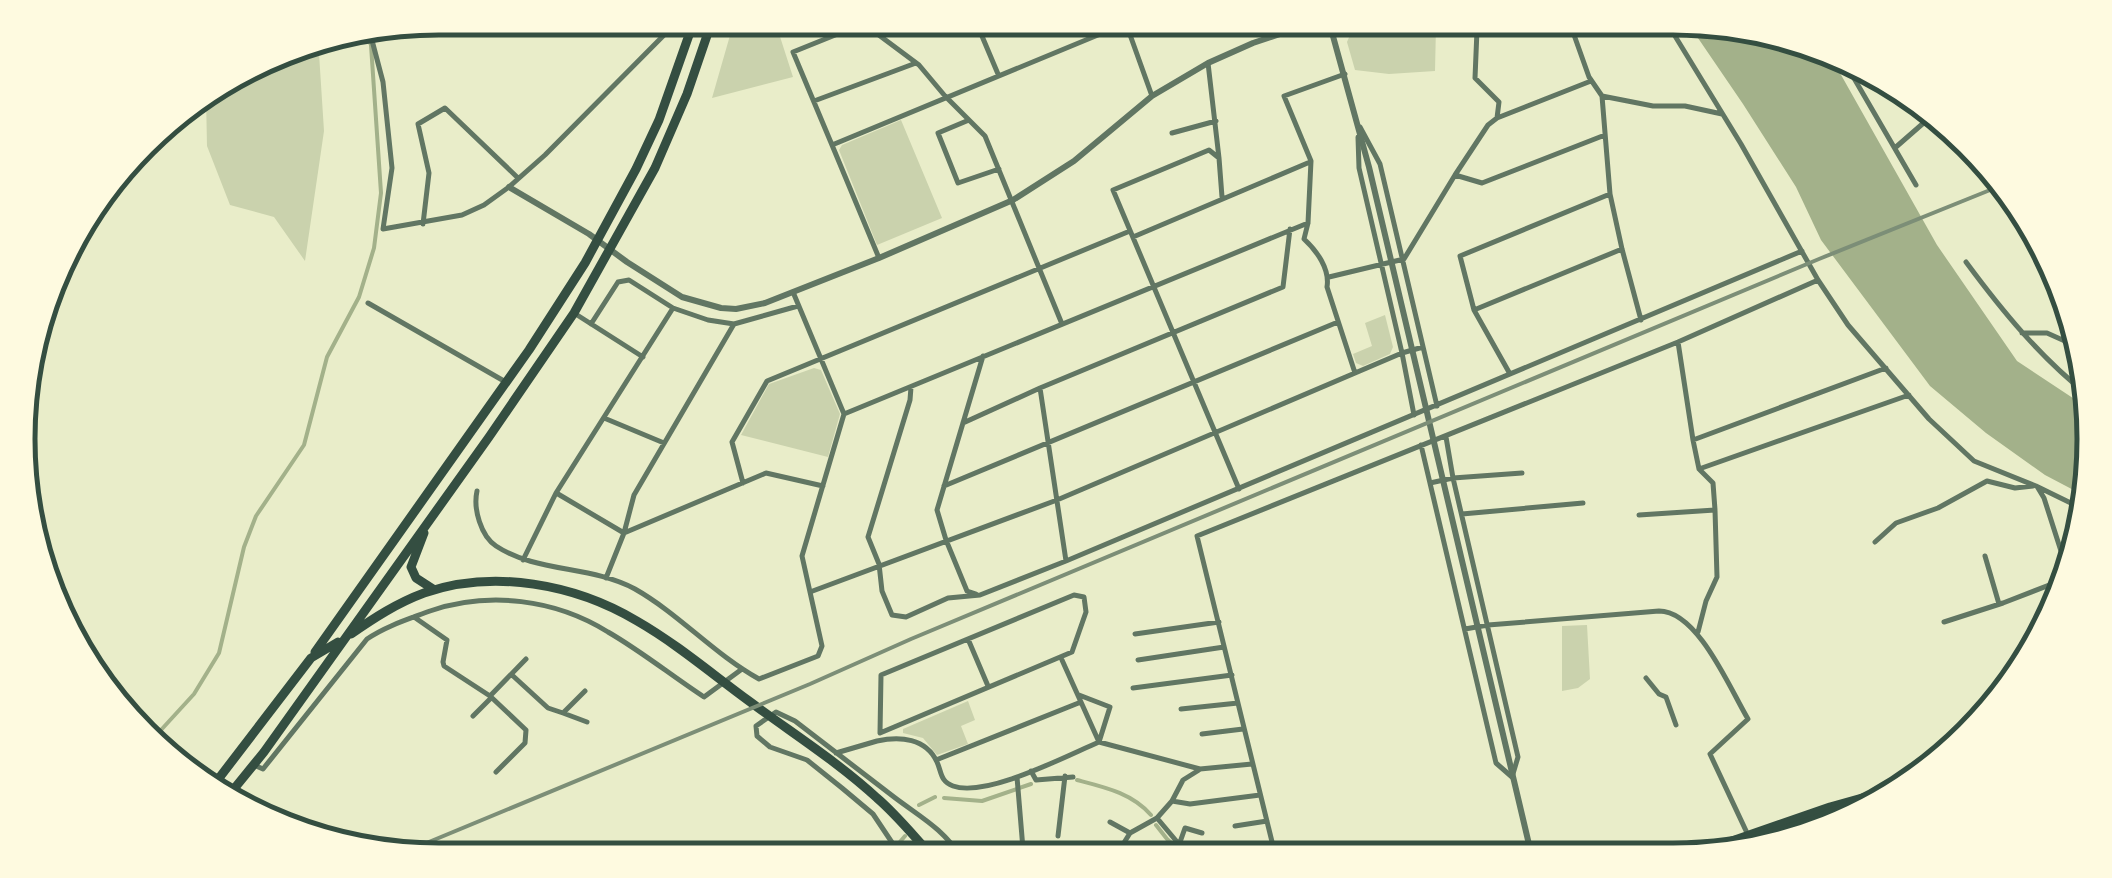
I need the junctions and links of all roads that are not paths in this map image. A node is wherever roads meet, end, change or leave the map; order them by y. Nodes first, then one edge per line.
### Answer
1 (664, 35) edge
2 (689, 35) edge
3 (707, 35) edge
4 (835, 35) edge
5 (880, 35) edge
6 (982, 35) edge
7 (1089, 35) edge
8 (1130, 35) edge
9 (1277, 35) edge
10 (1333, 35) edge
11 (1477, 35) edge
12 (1574, 35) edge
13 (1674, 35) edge
14 (372, 41) edge
15 (916, 62) junction
16 (1208, 63) junction
17 (998, 74) junction
18 (1345, 74) junction
19 (1855, 79) edge
20 (1591, 81) junction
21 (945, 96) junction
22 (1152, 96) junction
23 (1602, 96) junction
24 (814, 101) junction
25 (1722, 114) junction
26 (1497, 118) junction
27 (969, 120) junction
28 (1216, 121) junction
29 (1924, 123) edge
30 (1358, 124) junction
31 (1172, 133) dead end
32 (1605, 135) junction
33 (832, 145) junction
34 (1896, 148) junction
35 (1219, 158) junction
36 (1311, 161) junction
37 (999, 168) junction
38 (1454, 174) junction
39 (518, 178) junction
40 (1916, 185) dead end
41 (509, 187) junction
42 (1610, 194) junction
43 (1222, 198) junction
44 (1013, 200) junction
45 (1308, 223) junction
46 (423, 224) junction
47 (1290, 229) junction
48 (1131, 234) junction
49 (598, 240) junction
50 (1622, 249) junction
51 (610, 250) junction
52 (1802, 251) junction
53 (878, 258) junction
54 (1404, 259) junction
55 (1966, 262) dead end
56 (1381, 265) junction
57 (1039, 269) junction
58 (1328, 277) junction
59 (1818, 280) junction
60 (1153, 286) junction
61 (793, 292) junction
62 (368, 303) dead end
63 (799, 306) junction
64 (672, 308) junction
65 (1474, 310) junction
66 (574, 314) junction
67 (1641, 320) junction
68 (1338, 322) junction
69 (591, 324) junction
70 (734, 324) junction
71 (1062, 324) junction
72 (2022, 332) junction
73 (1173, 334) junction
74 (2064, 340) edge
75 (1678, 342) junction
76 (1423, 347) junction
77 (1402, 354) junction
78 (983, 356) junction
79 (642, 357) junction
80 (822, 358) junction
81 (1886, 368) junction
82 (1355, 373) junction
83 (1510, 374) junction
84 (506, 382) junction
85 (1194, 382) junction
86 (2074, 384) edge
87 (911, 387) junction
88 (1040, 388) junction
89 (1909, 395) junction
90 (1437, 406) junction
91 (844, 414) junction
92 (1414, 416) junction
93 (604, 418) junction
94 (964, 423) junction
95 (1215, 433) junction
96 (1446, 436) junction
97 (1692, 440) junction
98 (664, 442) junction
99 (1047, 442) junction
100 (1422, 446) junction
101 (1700, 469) junction
102 (1522, 473) dead end
103 (1453, 478) junction
104 (743, 483) junction
105 (1430, 483) junction
106 (944, 486) junction
107 (2036, 486) junction
108 (824, 487) junction
109 (1239, 489) junction
110 (477, 491) dead end
111 (556, 494) junction
112 (1057, 500) junction
113 (1583, 503) dead end
114 (2072, 503) edge
115 (1716, 510) junction
116 (1462, 514) junction
117 (1639, 515) dead end
118 (431, 516) junction
119 (624, 533) junction
120 (946, 540) junction
121 (1875, 542) dead end
122 (2061, 551) edge
123 (1985, 556) dead end
124 (522, 560) junction
125 (1066, 562) junction
126 (879, 564) junction
127 (606, 578) junction
128 (2049, 586) edge
129 (435, 590) junction
130 (810, 592) junction
131 (980, 595) junction
132 (1999, 604) junction
133 (414, 617) junction
134 (1218, 622) junction
135 (1944, 622) dead end
136 (1488, 624) junction
137 (1477, 627) junction
138 (1465, 630) junction
139 (1698, 632) junction
140 (1135, 634) dead end
141 (968, 638) junction
142 (342, 639) junction
143 (1225, 647) junction
144 (311, 658) junction
145 (1061, 658) junction
146 (526, 659) dead end
147 (1138, 660) dead end
148 (742, 669) junction
149 (512, 675) junction
150 (1232, 675) junction
151 (1646, 678) dead end
152 (988, 686) junction
153 (1134, 688) dead end
154 (585, 692) dead end
155 (1077, 694) junction
156 (491, 697) junction
157 (1080, 702) junction
158 (1238, 702) junction
159 (1182, 709) dead end
160 (563, 713) junction
161 (474, 716) dead end
162 (587, 722) dead end
163 (1676, 725) dead end
164 (1244, 728) junction
165 (1202, 734) dead end
166 (879, 737) junction
167 (1099, 742) junction
168 (836, 753) junction
169 (936, 760) junction
170 (254, 764) junction
171 (1252, 764) junction
172 (1200, 769) junction
173 (1031, 770) junction
174 (496, 772) dead end
175 (219, 777) edge
176 (1016, 777) junction
177 (1512, 777) junction
178 (235, 788) edge
179 (1260, 795) junction
180 (1172, 801) junction
181 (1850, 802) edge
182 (1157, 818) junction
183 (1267, 821) junction
184 (1110, 822) dead end
185 (1235, 826) dead end
186 (1130, 833) junction
187 (1202, 833) dead end
188 (1058, 836) dead end
189 (1745, 836) edge
190 (1743, 837) edge
191 (892, 843) edge
192 (920, 843) edge
193 (952, 843) edge
194 (1023, 843) edge
195 (1124, 843) edge
196 (1178, 843) edge
197 (1182, 843) edge
198 (1273, 843) edge
199 (1528, 843) edge

1 - 39 street
2 - 49 highway
3 - 51 highway
4 - 24 street
5 - 15 street
6 - 17 street
7 - 17 street
8 - 22 street
9 - 16 street
10 - 18 street
11 - 26 street
12 - 20 street
13 - 25 street
14 - 46 street
15 - 21 street
15 - 24 street
16 - 22 street
16 - 28 street
17 - 21 street
18 - 30 street
18 - 36 street
19 - 34 street
20 - 23 street
20 - 26 street
21 - 27 street
21 - 33 street
22 - 44 street
23 - 25 street
23 - 32 street
24 - 33 street
25 - 52 street
26 - 38 street
27 - 37 street
27 - 37 street
28 - 31 street
28 - 35 street
29 - 34 street
30 - 54 street
30 - 56 street
30 - 137 street
32 - 38 street
32 - 42 street
33 - 53 street
34 - 40 street
35 - 43 street
35 - 48 street
36 - 43 street
36 - 45 street
37 - 44 street
38 - 54 street
39 - 41 street
39 - 46 street
41 - 46 street
41 - 49 street
42 - 50 street
42 - 65 street
43 - 48 street
44 - 53 street
44 - 57 street
45 - 47 street
45 - 58 street
47 - 60 street
47 - 73 street
48 - 57 street
48 - 60 street
49 - 51 street
49 - 84 highway
50 - 65 street
50 - 67 street
51 - 61 street
51 - 66 highway
52 - 59 street
52 - 67 street
53 - 61 street
54 - 56 street
54 - 76 street
55 - 72 street
56 - 58 street
56 - 77 street
57 - 71 street
57 - 80 street
58 - 68 street
59 - 75 street
59 - 81 street
60 - 71 street
60 - 73 street
61 - 63 street
62 - 84 street
63 - 70 street
63 - 80 street
64 - 69 street
64 - 70 street
64 - 79 street
65 - 83 street
66 - 69 street
66 - 118 highway
67 - 83 street
68 - 82 street
68 - 85 street
69 - 79 street
70 - 98 street
71 - 78 street
72 - 74 street
72 - 86 street
73 - 85 street
73 - 88 street
75 - 96 street
75 - 97 street
76 - 77 street
76 - 90 street
77 - 82 street
77 - 92 street
78 - 87 street
78 - 94 street
79 - 93 street
80 - 91 street
80 - 104 street
81 - 89 street
81 - 97 street
82 - 95 street
83 - 90 street
84 - 144 highway
85 - 95 street
85 - 99 street
87 - 91 street
87 - 126 street
88 - 94 street
88 - 99 street
89 - 101 street
89 - 107 street
90 - 92 street
91 - 108 street
92 - 109 street
93 - 98 street
93 - 111 street
94 - 106 street
95 - 109 street
95 - 112 street
96 - 100 street
96 - 103 street
97 - 101 street
98 - 119 street
99 - 106 street
99 - 112 street
100 - 105 street
100 - 134 street
101 - 115 street
102 - 103 street
103 - 105 street
103 - 116 street
104 - 108 street
104 - 119 street
105 - 138 street
106 - 120 street
107 - 114 street
107 - 121 street
107 - 122 street
108 - 130 street
109 - 125 street
110 - 124 street
111 - 119 street
111 - 124 street
112 - 120 street
112 - 125 street
113 - 116 street
115 - 117 street
115 - 139 street
116 - 136 street
118 - 129 highway
118 - 142 highway
119 - 127 street
120 - 126 street
120 - 131 street
123 - 132 street
124 - 127 street
125 - 131 street
126 - 130 street
126 - 131 street
127 - 148 street
128 - 132 street
129 - 142 highway
129 - 192 highway
130 - 148 street
132 - 135 street
133 - 148 street
133 - 156 street
133 - 170 street
134 - 140 street
134 - 143 street
136 - 137 street
136 - 139 street
136 - 177 street
137 - 138 street
137 - 177 street
138 - 177 street
139 - 190 street
141 - 145 street
141 - 152 street
141 - 166 street
142 - 144 highway
142 - 170 highway
143 - 147 street
143 - 150 street
144 - 175 highway
145 - 152 street
145 - 155 street
146 - 149 street
149 - 156 street
149 - 160 street
150 - 153 street
150 - 158 street
151 - 163 street
152 - 166 street
154 - 160 street
155 - 157 street
155 - 167 street
156 - 161 street
156 - 174 street
157 - 167 street
157 - 169 street
158 - 159 street
158 - 164 street
160 - 162 street
164 - 165 street
164 - 171 street
166 - 168 street
166 - 169 street
167 - 172 street
167 - 173 street
168 - 191 street
168 - 193 street
169 - 176 street
170 - 178 highway
171 - 172 street
171 - 179 street
172 - 180 street
173 - 176 street
173 - 188 street
176 - 194 street
177 - 199 street
179 - 180 street
179 - 183 street
180 - 182 street
181 - 189 highway
182 - 186 street
182 - 196 street
183 - 185 street
183 - 198 street
184 - 186 street
186 - 195 street
187 - 197 street

